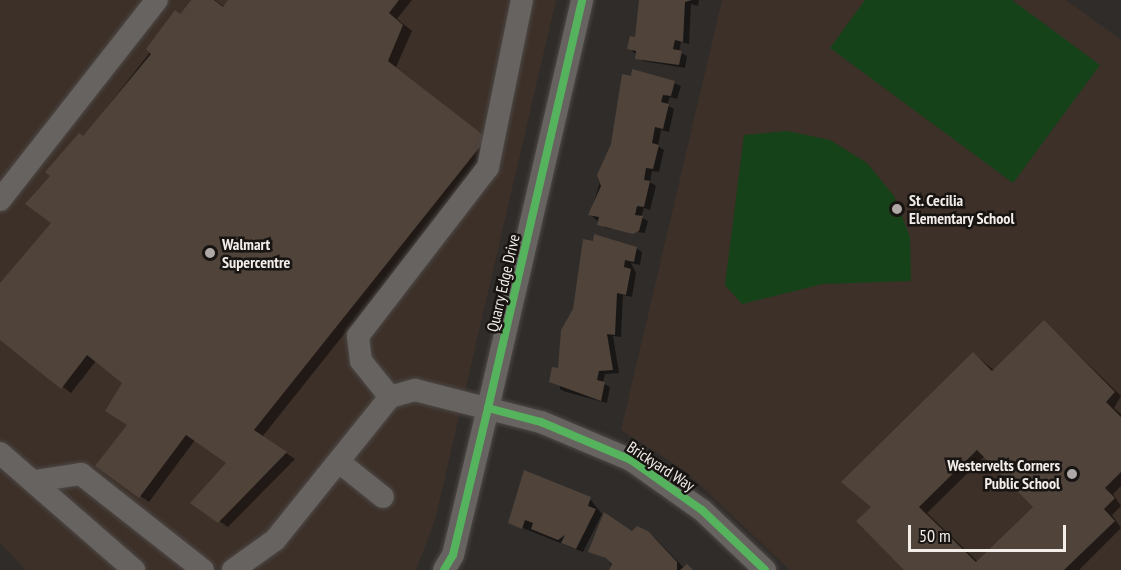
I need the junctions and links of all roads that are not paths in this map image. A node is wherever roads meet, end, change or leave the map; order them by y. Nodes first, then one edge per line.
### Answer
1 (157, 0) edge
2 (522, 0) edge
3 (582, 0) edge
4 (0, 200) edge
5 (390, 397) junction
6 (488, 408) junction
7 (0, 453) edge
8 (339, 462) junction
9 (35, 481) junction
10 (382, 497) dead end
11 (134, 570) edge
12 (202, 570) edge
13 (233, 570) edge
14 (444, 570) edge
15 (765, 570) edge

1 - 4 street
2 - 5 street
3 - 6 street, Quarry Edge Drive
5 - 6 street, Brickyard Way
5 - 8 street
6 - 14 street, Quarry Edge Drive
6 - 15 street, Brickyard Way
7 - 9 street
8 - 10 street
8 - 13 street
9 - 11 street
9 - 12 street

